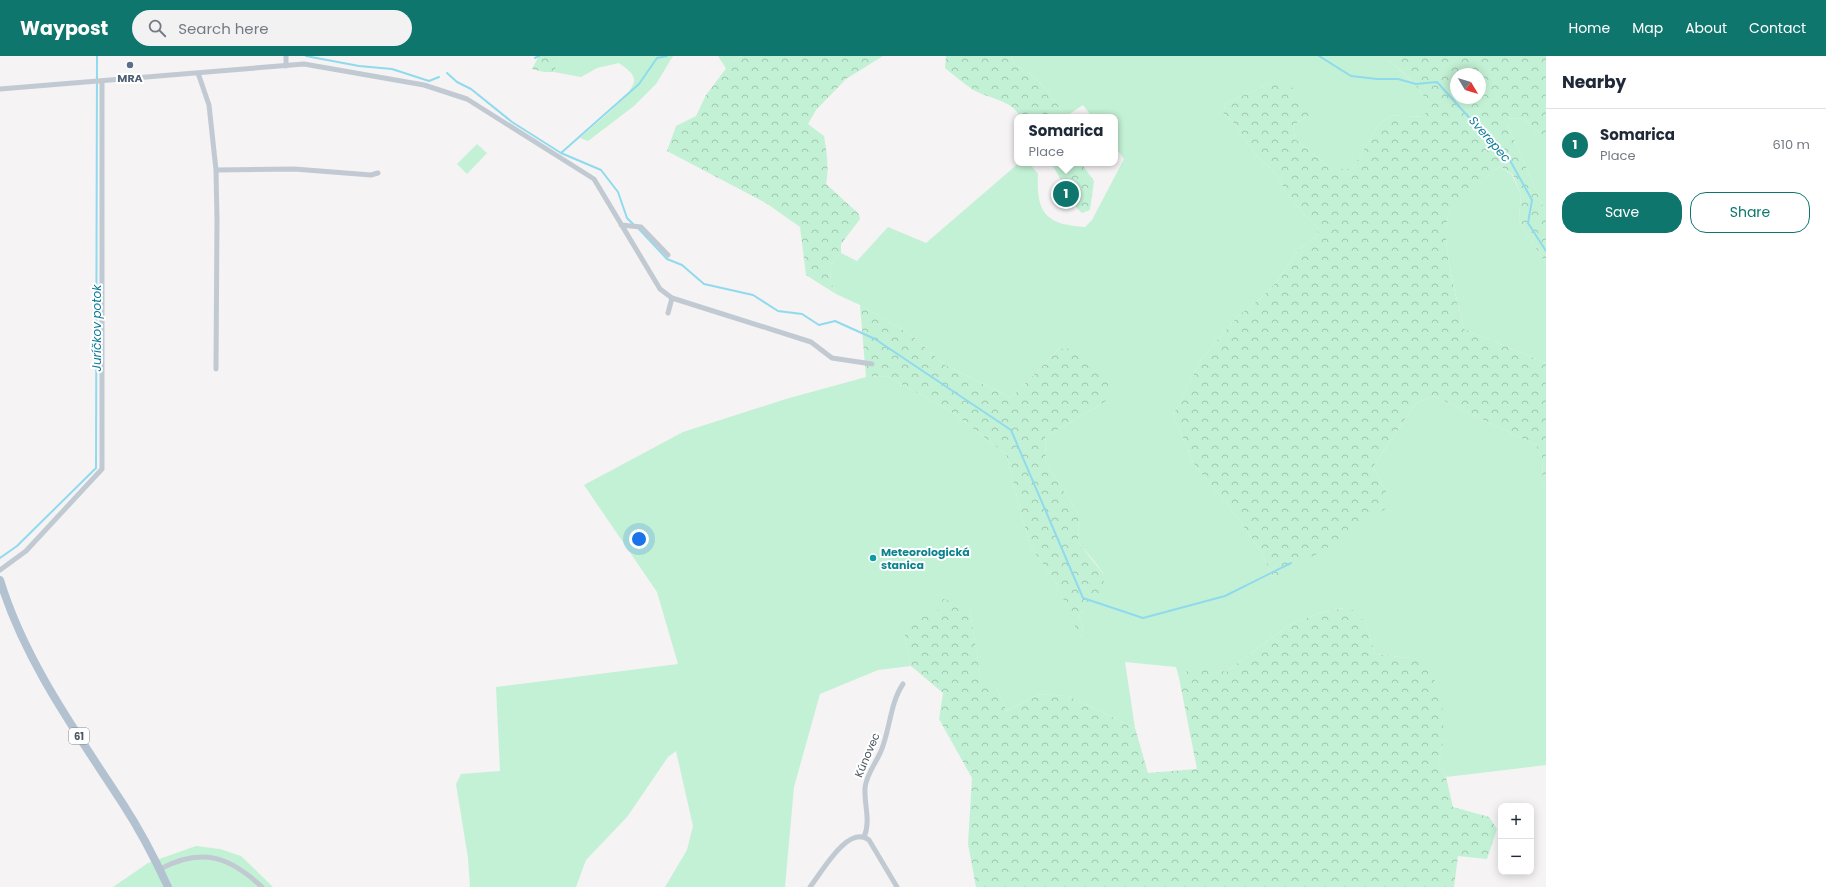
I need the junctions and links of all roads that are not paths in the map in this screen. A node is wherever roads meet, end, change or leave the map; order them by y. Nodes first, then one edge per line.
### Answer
1 (286, 56) edge
2 (286, 66) junction
3 (198, 73) junction
4 (101, 81) junction
5 (0, 89) edge
6 (216, 170) junction
7 (378, 173) dead end
8 (621, 225) junction
9 (668, 255) dead end
10 (672, 298) junction
11 (668, 313) dead end
12 (872, 364) dead end
13 (216, 369) dead end
14 (0, 570) edge
15 (0, 580) edge
16 (903, 684) dead end
17 (864, 836) junction
18 (160, 869) junction
19 (168, 887) edge
20 (262, 887) edge
21 (810, 887) edge
22 (897, 887) edge

1 - 2 street
2 - 3 street
2 - 8 street
3 - 4 street
3 - 6 street
4 - 5 street
4 - 14 street
6 - 7 street
6 - 13 street
8 - 9 street
8 - 10 street
10 - 11 street
10 - 12 street
15 - 18 main road, 61
16 - 17 street, Kúnovec
17 - 21 street
17 - 22 street
18 - 19 main road, 61
18 - 20 street

